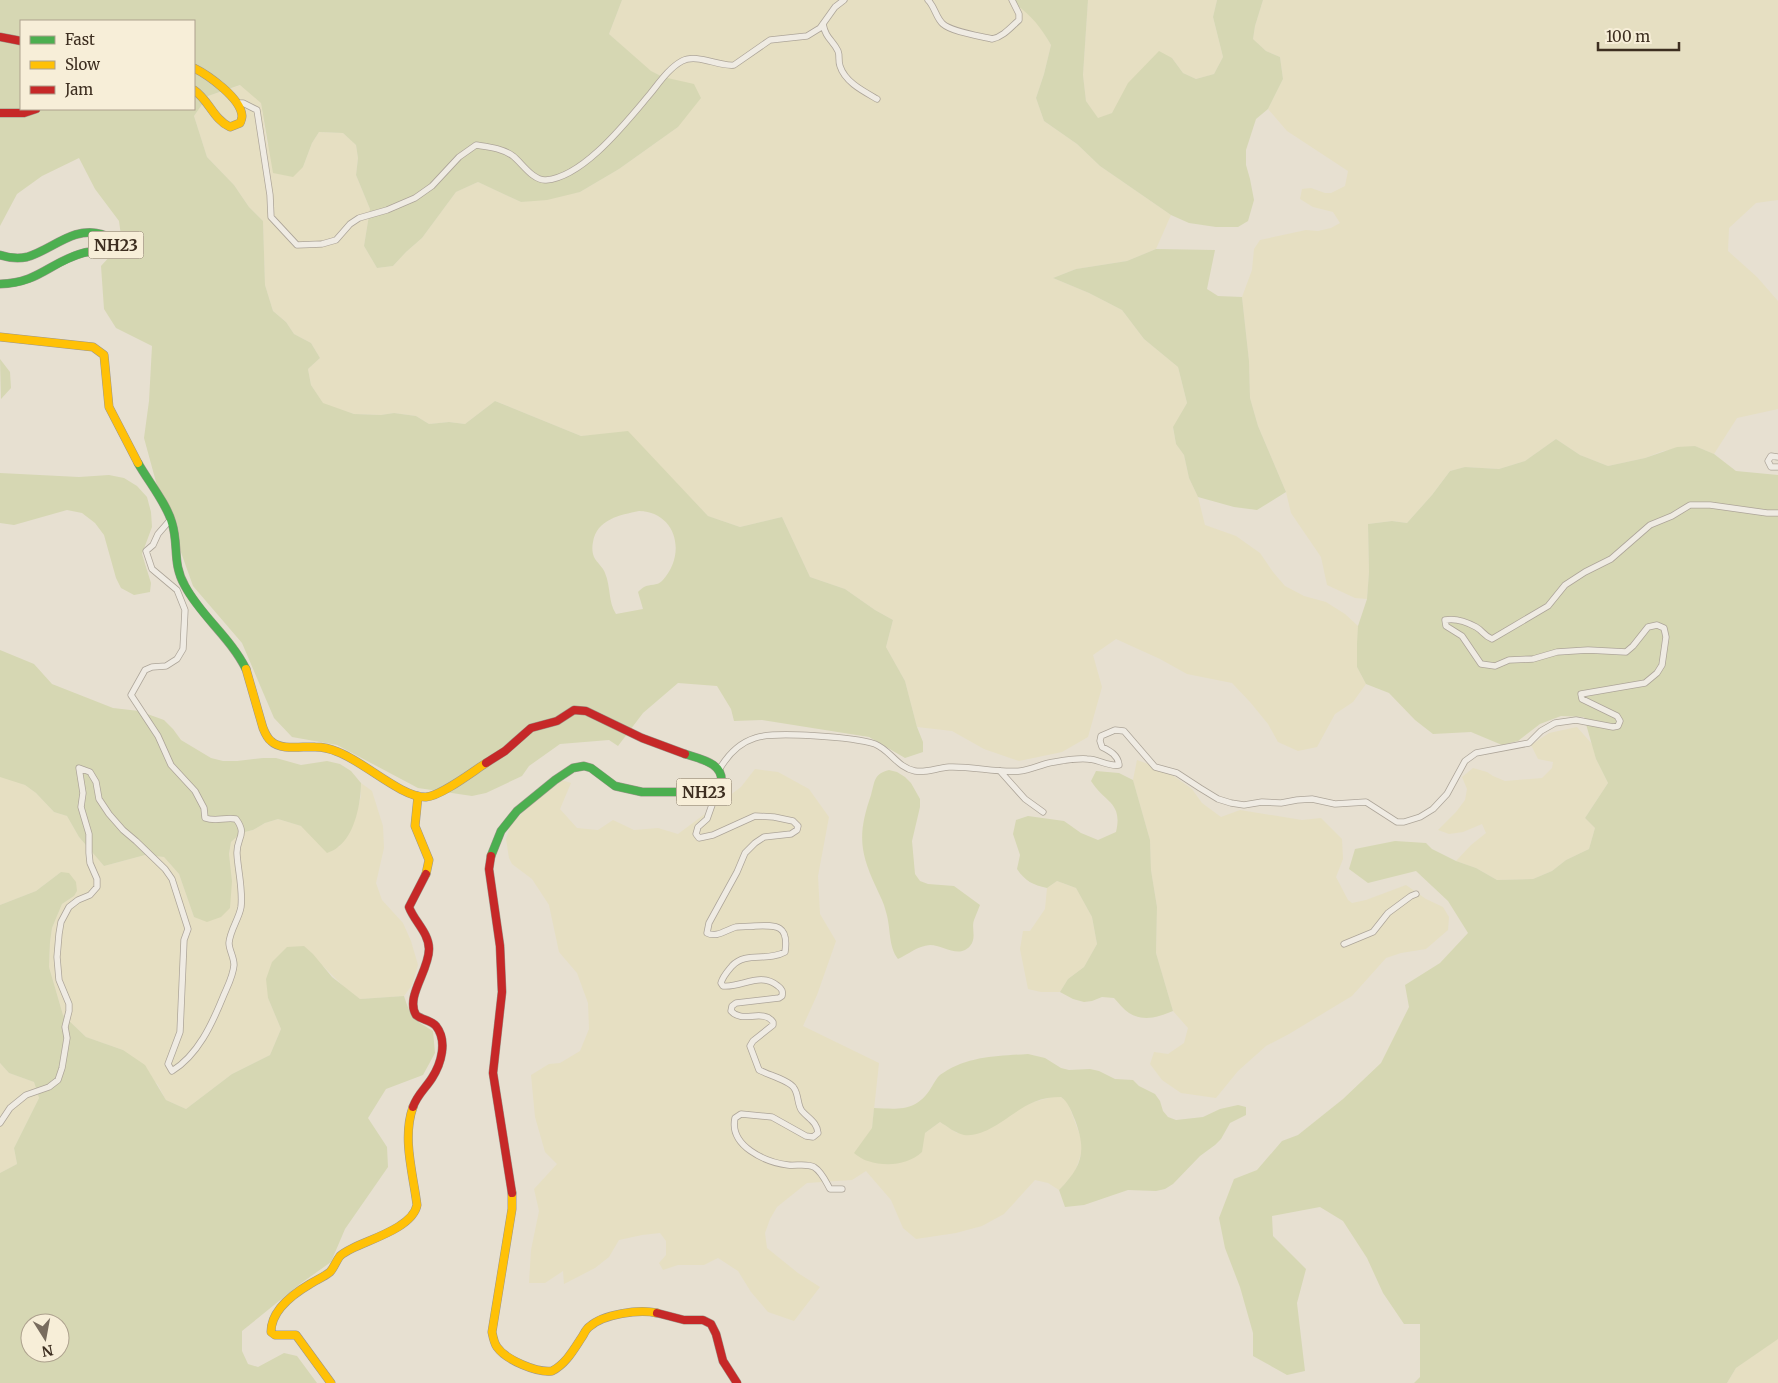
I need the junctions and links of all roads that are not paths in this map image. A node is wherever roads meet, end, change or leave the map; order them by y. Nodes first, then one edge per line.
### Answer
1 (844, 0) edge
2 (928, 0) edge
3 (1012, 0) edge
4 (823, 24) junction
5 (0, 37) edge
6 (20, 41) edge
7 (195, 68) edge
8 (195, 91) edge
9 (877, 99) dead end
10 (237, 103) junction
11 (33, 110) edge
12 (0, 114) edge
13 (0, 255) edge
14 (0, 284) edge
15 (0, 337) edge
16 (1778, 457) edge
17 (1778, 468) edge
18 (1778, 513) edge
19 (171, 519) junction
20 (719, 770) junction
21 (1000, 771) junction
22 (718, 787) junction
23 (418, 796) junction
24 (1043, 812) dead end
25 (1416, 894) dead end
26 (1344, 944) dead end
27 (0, 1124) edge
28 (842, 1189) dead end
29 (331, 1383) edge
30 (737, 1383) edge

1 - 4 street
2 - 3 street
4 - 9 street
4 - 10 street
5 - 6 main road
7 - 10 main road
8 - 10 main road
11 - 12 main road
13 - 14 main road, NH23
15 - 19 main road
16 - 17 street
18 - 21 street
19 - 23 main road
19 - 27 street
20 - 21 street
20 - 22 main road, NH23
20 - 23 main road, NH23
21 - 24 street
22 - 28 street
22 - 30 main road, NH23
23 - 29 main road
25 - 26 street

